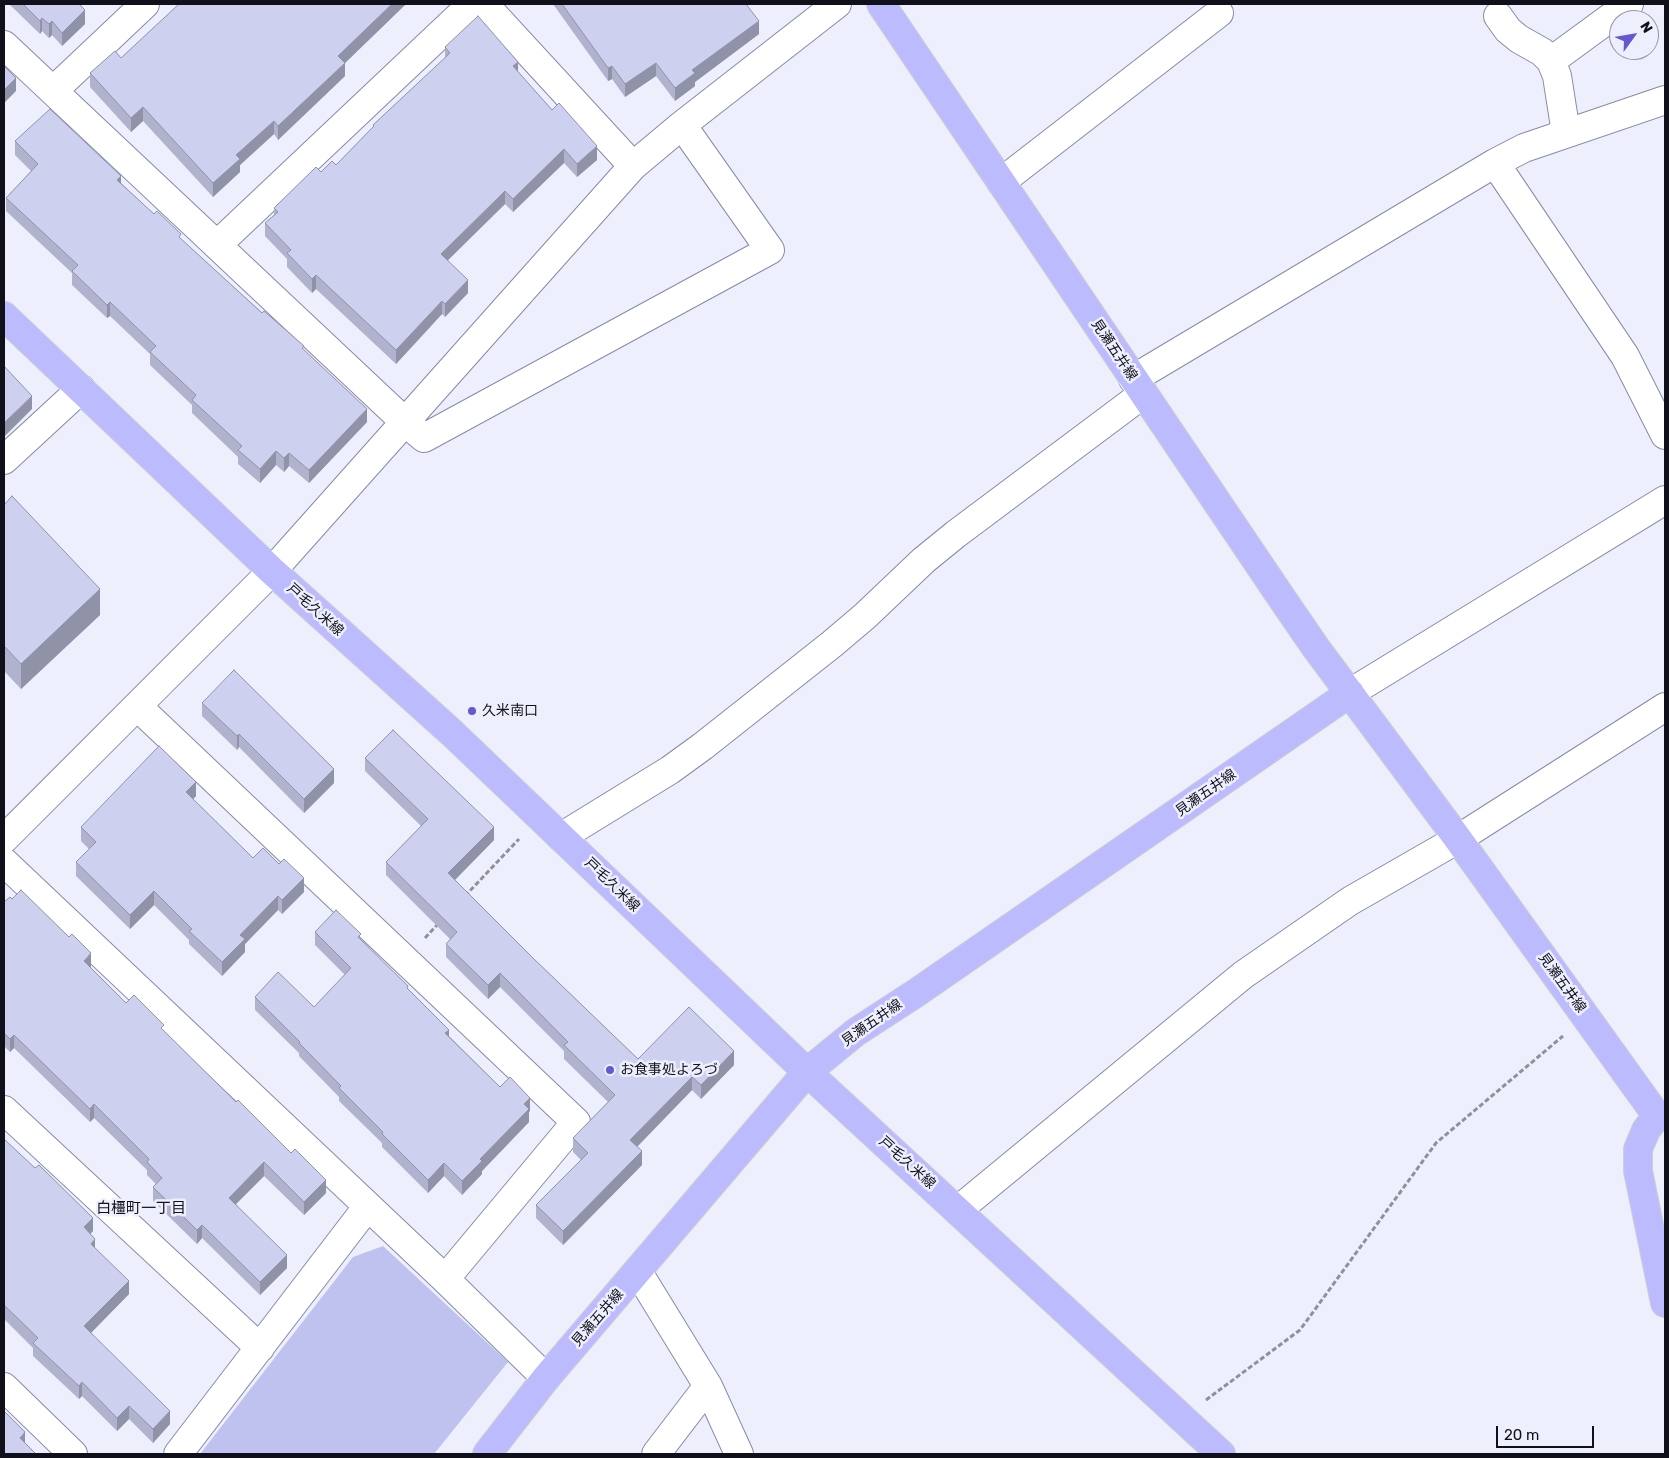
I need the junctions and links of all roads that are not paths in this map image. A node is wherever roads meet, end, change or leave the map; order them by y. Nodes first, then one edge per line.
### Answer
1 (145, 4) edge
2 (472, 4) edge
3 (484, 4) edge
4 (838, 4) edge
5 (881, 4) edge
6 (1629, 4) edge
7 (1219, 13) dead end
8 (1498, 16) dead end
9 (4, 45) edge
10 (1550, 61) junction
11 (53, 91) junction
12 (1665, 100) edge
13 (682, 125) junction
14 (1566, 134) junction
15 (1495, 163) junction
16 (633, 166) junction
17 (1001, 182) junction
18 (217, 245) junction
19 (4, 316) edge
20 (1138, 387) junction
21 (81, 389) junction
22 (405, 422) junction
23 (1665, 435) edge
24 (4, 460) edge
25 (1665, 500) edge
26 (272, 571) junction
27 (1350, 693) junction
28 (137, 706) junction
29 (1665, 707) edge
30 (561, 837) junction
31 (4, 839) edge
32 (1458, 839) junction
33 (4, 862) edge
34 (807, 1072) junction
35 (4, 1110) edge
36 (1661, 1114) edge
37 (368, 1206) junction
38 (958, 1210) junction
39 (638, 1272) junction
40 (445, 1278) junction
41 (1665, 1303) edge
42 (260, 1348) junction
43 (546, 1378) junction
44 (708, 1386) junction
45 (4, 1388) edge
46 (72, 1454) edge
47 (178, 1454) edge
48 (487, 1454) edge
49 (656, 1454) edge
50 (739, 1454) edge
51 (1221, 1454) edge

1 - 11 street
2 - 18 street
3 - 16 street
4 - 13 street
5 - 17 main road, 見瀬五井線
6 - 10 street
7 - 17 street
8 - 10 street
9 - 11 street
10 - 14 street
11 - 18 street
12 - 14 street
13 - 16 street
13 - 22 street
14 - 15 street
15 - 20 street
15 - 23 street
16 - 22 street
17 - 20 main road, 見瀬五井線
18 - 22 street
19 - 21 main road, 戸毛久米線
20 - 27 main road, 見瀬五井線
20 - 30 street
21 - 24 street
21 - 26 main road, 戸毛久米線
22 - 26 street
25 - 27 street
26 - 28 street
26 - 30 main road, 戸毛久米線
27 - 32 main road, 見瀬五井線
27 - 34 main road, 見瀬五井線
28 - 31 street
28 - 40 street
29 - 32 street
30 - 34 main road, 戸毛久米線
32 - 36 main road, 見瀬五井線
32 - 38 street
33 - 37 street
34 - 38 main road, 戸毛久米線
34 - 39 main road, 見瀬五井線
35 - 42 street
36 - 41 main road, 見瀬五井線
37 - 40 street
37 - 42 street
38 - 51 main road, 戸毛久米線
39 - 43 main road, 見瀬五井線
39 - 44 street
40 - 43 street
42 - 47 street
43 - 48 main road, 見瀬五井線
44 - 49 street
44 - 50 street
45 - 46 street

